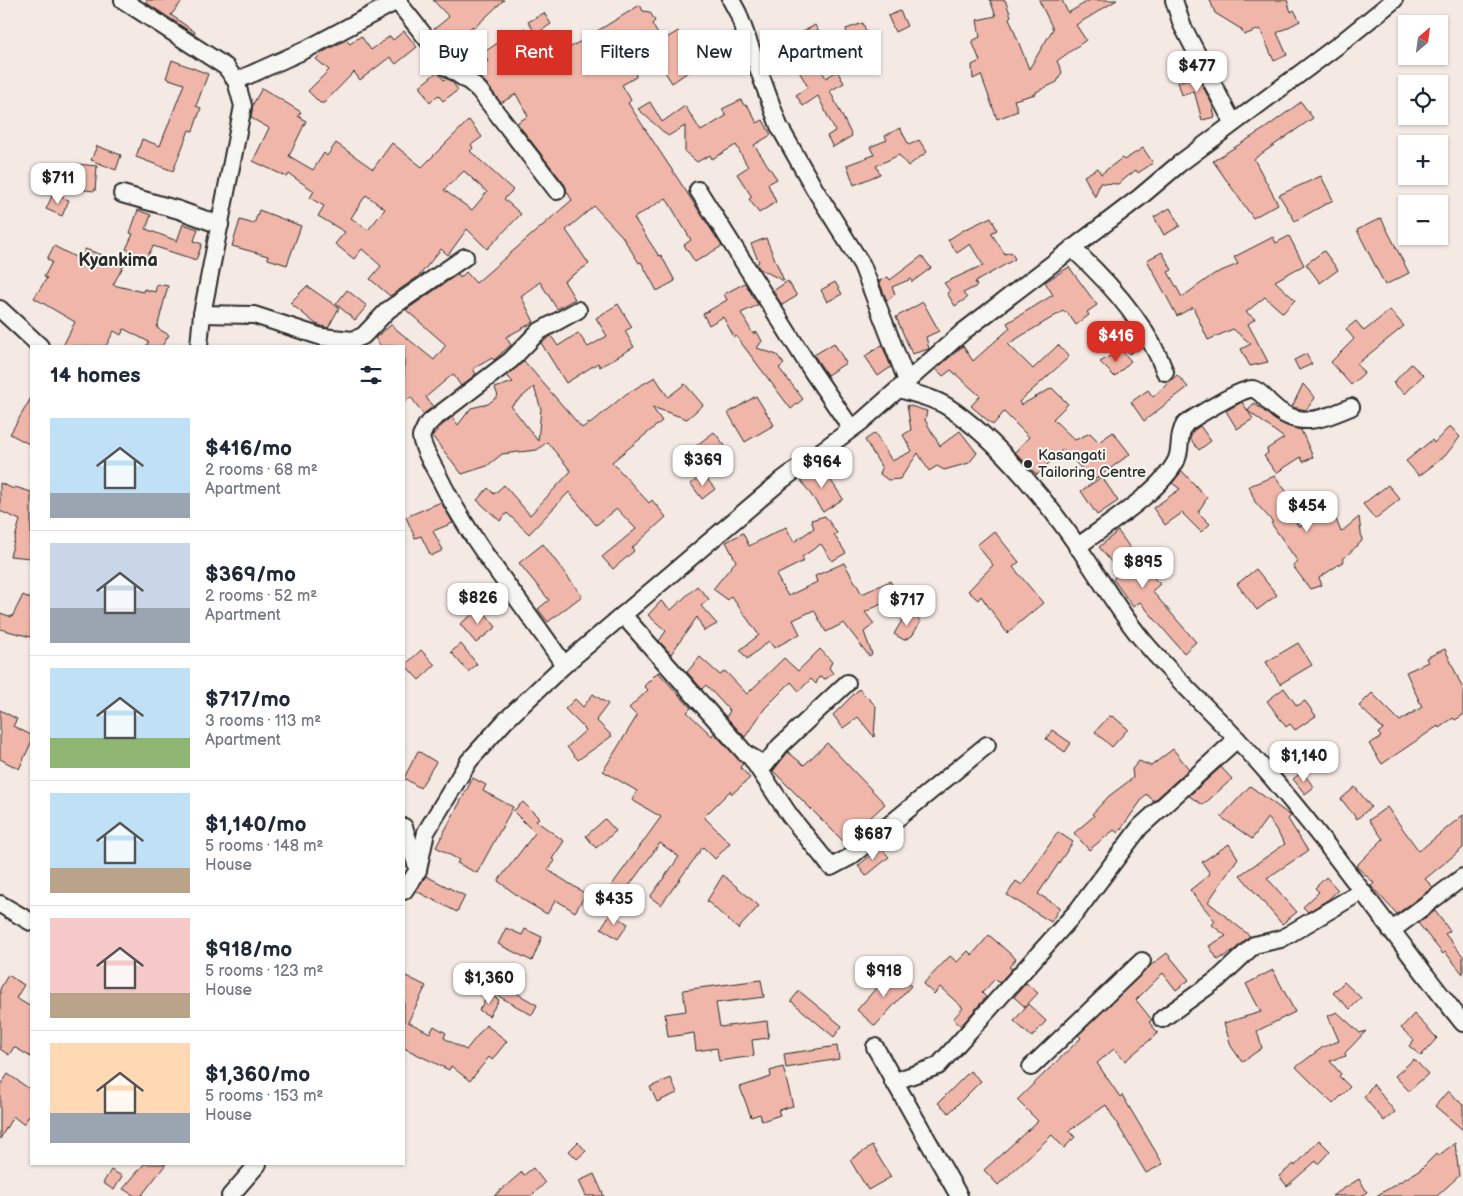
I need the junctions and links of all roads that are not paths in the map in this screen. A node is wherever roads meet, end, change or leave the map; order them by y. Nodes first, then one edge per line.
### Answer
1 (123, 0) edge
2 (731, 0) edge
3 (1174, 0) edge
4 (1394, 0) edge
5 (398, 1) edge
6 (140, 6) edge
7 (236, 81) junction
8 (1233, 123) junction
9 (698, 190) dead end
10 (557, 191) dead end
11 (122, 194) dead end
12 (220, 226) junction
13 (1072, 248) junction
14 (465, 257) dead end
15 (0, 309) edge
16 (578, 310) dead end
17 (202, 314) junction
18 (39, 345) edge
19 (199, 345) edge
20 (1164, 372) dead end
21 (903, 385) junction
22 (1351, 407) dead end
23 (852, 428) junction
24 (1077, 547) junction
25 (623, 615) junction
26 (564, 665) junction
27 (848, 683) dead end
28 (1237, 739) junction
29 (987, 745) dead end
30 (752, 760) junction
31 (405, 830) edge
32 (418, 870) junction
33 (1463, 877) edge
34 (405, 890) edge
35 (1362, 890) junction
36 (0, 904) edge
37 (30, 921) edge
38 (1391, 932) junction
39 (1142, 961) dead end
40 (1162, 1019) dead end
41 (1463, 1023) edge
42 (875, 1048) dead end
43 (1031, 1067) dead end
44 (893, 1082) junction
45 (257, 1165) edge
46 (230, 1196) edge
47 (959, 1196) edge

1 - 6 street
2 - 21 street
3 - 8 street
4 - 8 street
5 - 7 street
5 - 10 street
6 - 7 street
7 - 12 street
8 - 13 street
9 - 23 street
11 - 12 street
12 - 17 street
13 - 20 street
13 - 21 street
14 - 17 street
15 - 18 street
16 - 26 street
17 - 19 street
21 - 23 street
21 - 24 street
22 - 24 street
23 - 25 street
24 - 28 street
25 - 26 street
25 - 30 street
26 - 32 street
27 - 30 street
28 - 35 street
28 - 44 street
29 - 30 street
31 - 32 street
32 - 34 street
33 - 38 street
35 - 38 street
35 - 40 street
36 - 37 street
38 - 41 street
39 - 43 street
42 - 44 street
44 - 47 street
45 - 46 street

